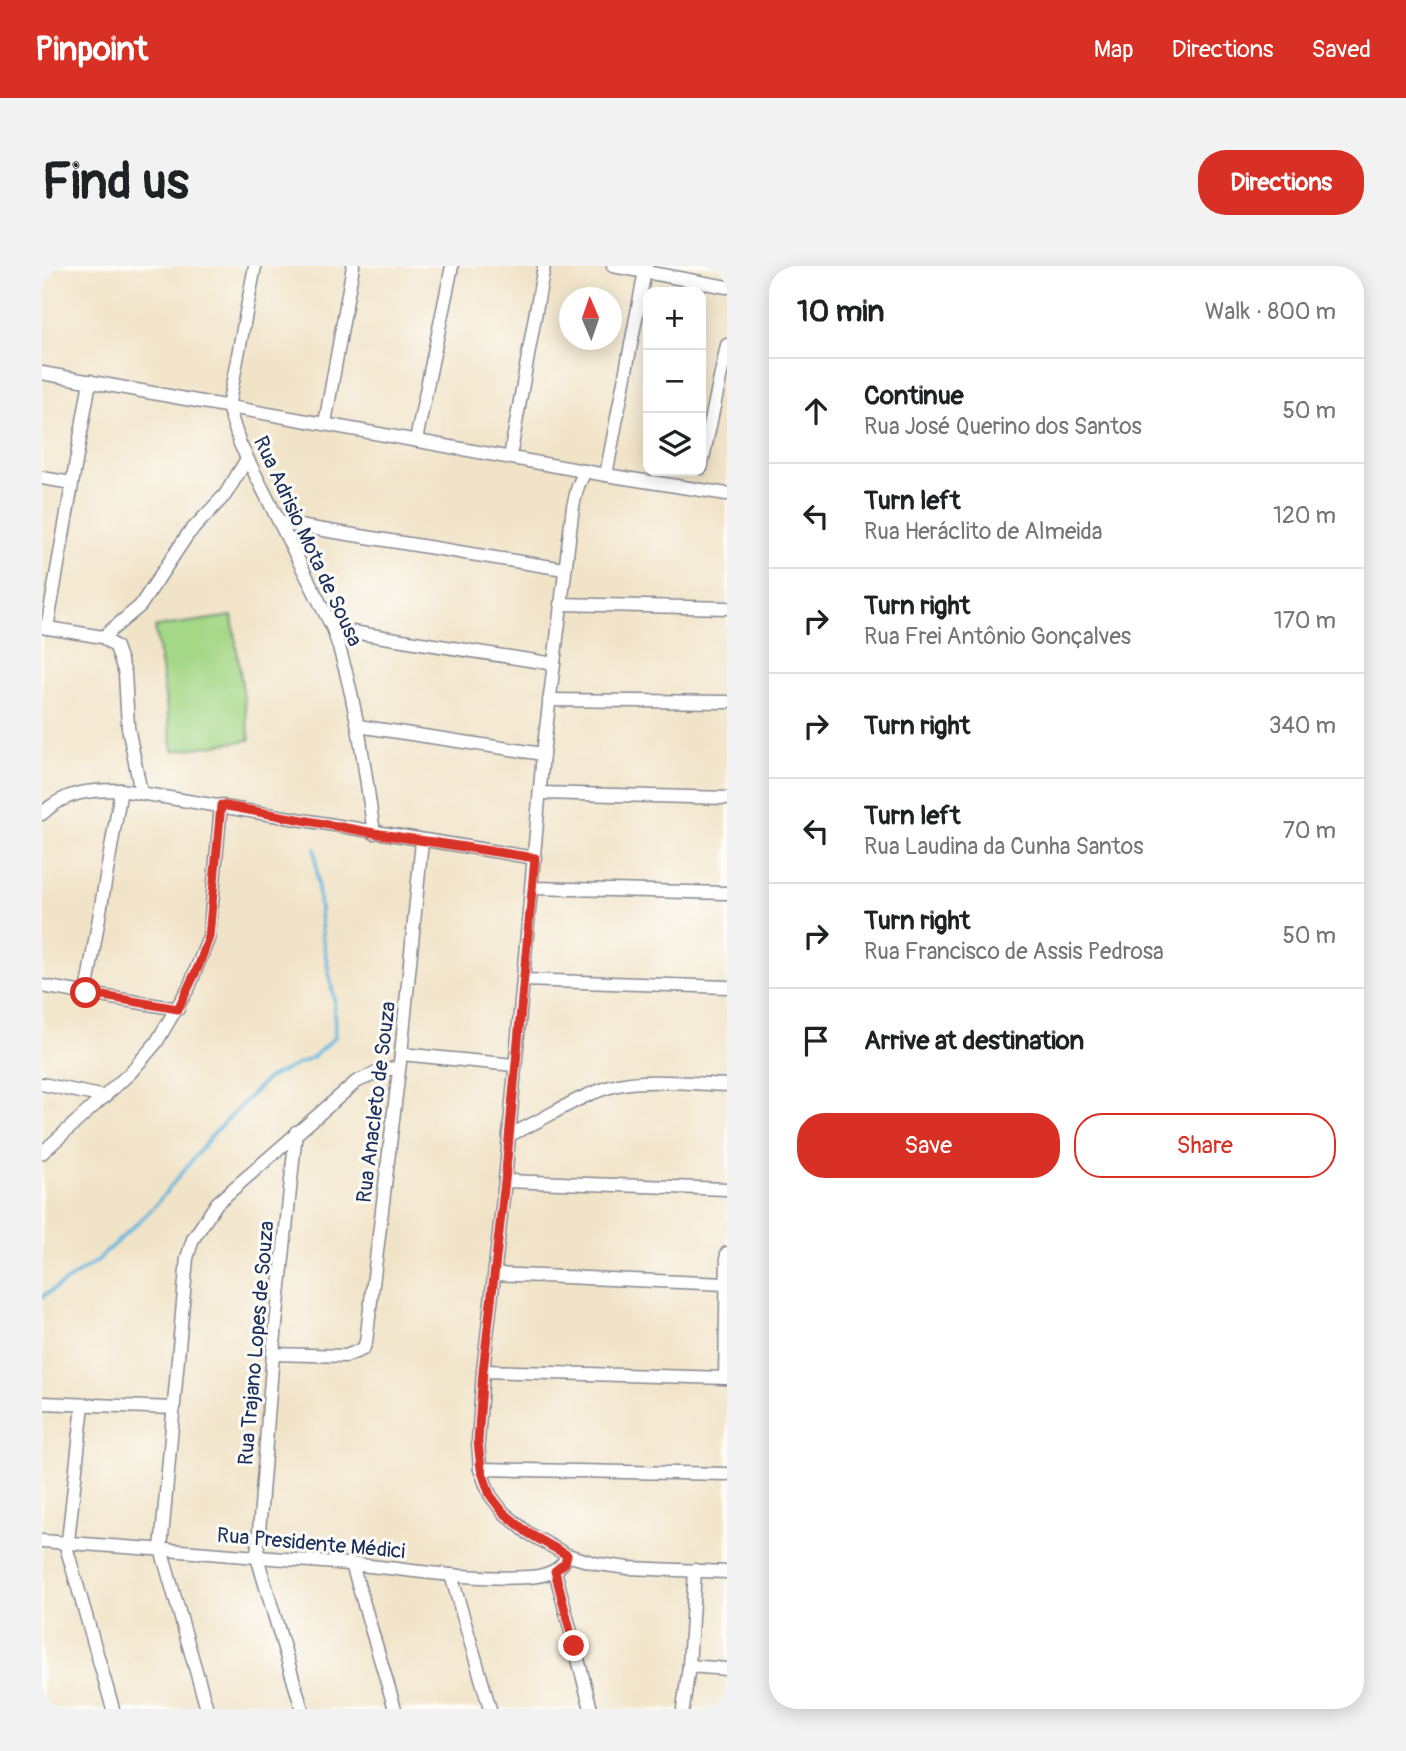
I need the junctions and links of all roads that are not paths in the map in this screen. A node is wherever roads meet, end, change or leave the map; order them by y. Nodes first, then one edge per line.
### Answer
1 (255, 266) edge
2 (354, 266) edge
3 (452, 266) edge
4 (544, 266) edge
5 (613, 266) edge
6 (646, 269) edge
7 (727, 288) edge
8 (727, 345) edge
9 (42, 373) edge
10 (90, 381) junction
11 (228, 407) junction
12 (325, 423) junction
13 (416, 440) junction
14 (706, 441) edge
15 (510, 457) junction
16 (247, 459) junction
17 (585, 471) junction
18 (606, 475) junction
19 (699, 476) edge
20 (42, 478) edge
21 (72, 483) junction
22 (696, 489) junction
23 (727, 494) edge
24 (280, 523) junction
25 (565, 569) junction
26 (560, 604) junction
27 (727, 608) edge
28 (44, 628) edge
29 (332, 629) junction
30 (103, 637) junction
31 (554, 664) junction
32 (549, 700) junction
33 (727, 702) edge
34 (358, 726) junction
35 (543, 754) junction
36 (121, 790) junction
37 (141, 793) junction
38 (540, 793) junction
39 (727, 799) edge
40 (221, 805) junction
41 (42, 814) edge
42 (374, 833) junction
43 (422, 841) junction
44 (535, 858) junction
45 (533, 888) junction
46 (727, 893) edge
47 (523, 979) junction
48 (42, 986) edge
49 (727, 987) edge
50 (86, 993) junction
51 (178, 1009) junction
52 (400, 1061) junction
53 (514, 1065) junction
54 (42, 1084) edge
55 (727, 1084) edge
56 (105, 1097) junction
57 (296, 1132) junction
58 (509, 1135) junction
59 (42, 1153) edge
60 (505, 1181) junction
61 (727, 1189) edge
62 (727, 1253) edge
63 (495, 1274) junction
64 (726, 1284) edge
65 (273, 1354) junction
66 (483, 1371) junction
67 (726, 1378) edge
68 (42, 1403) edge
69 (83, 1405) junction
70 (174, 1408) junction
71 (481, 1469) junction
72 (727, 1474) edge
73 (42, 1541) edge
74 (67, 1543) junction
75 (161, 1549) junction
76 (567, 1555) junction
77 (257, 1557) junction
78 (352, 1564) junction
79 (695, 1570) junction
80 (555, 1571) junction
81 (727, 1572) edge
82 (451, 1575) junction
83 (689, 1666) junction
84 (727, 1669) edge
85 (113, 1709) edge
86 (206, 1709) edge
87 (302, 1709) edge
88 (395, 1709) edge
89 (490, 1709) edge
90 (591, 1709) edge
91 (683, 1709) edge

1 - 11 street
2 - 12 street
3 - 13 street
4 - 15 street
5 - 6 street
6 - 7 street
6 - 18 street
8 - 14 street
9 - 10 street
10 - 11 street
10 - 21 street
11 - 12 street
11 - 16 street, Rua Adrisio Mota de Sousa
12 - 13 street
13 - 15 street
15 - 17 street
16 - 24 street, Rua Adrisio Mota de Sousa
16 - 30 street
17 - 18 street
17 - 25 street
18 - 22 street
19 - 22 street
20 - 21 street
21 - 28 street
22 - 23 street
24 - 25 street
24 - 29 street, Rua Adrisio Mota de Sousa
25 - 26 street
26 - 27 street
26 - 31 street
28 - 30 street
29 - 31 street
29 - 34 street, Rua Adrisio Mota de Sousa
30 - 37 street
31 - 32 street
32 - 33 street
32 - 35 street
34 - 35 street
34 - 42 street, Rua Adrisio Mota de Sousa
35 - 38 street
36 - 37 street
36 - 41 street
36 - 50 street
37 - 40 street
38 - 39 street
38 - 44 street
40 - 42 street
40 - 51 street
42 - 43 street
43 - 44 street
43 - 52 street, Rua Anacleto de Souza
44 - 45 street
45 - 46 street
45 - 47 street
47 - 49 street
47 - 53 street
48 - 50 street
50 - 51 street
51 - 56 street
52 - 53 street
52 - 57 street
52 - 65 street, Rua Anacleto de Souza
53 - 58 street
54 - 56 street
55 - 58 street
56 - 59 street
57 - 65 street, Rua Trajano Lopes de Souza
57 - 70 street
58 - 60 street
60 - 61 street
60 - 63 street
62 - 64 street
63 - 64 street
63 - 66 street
64 - 67 street
65 - 77 street, Rua Trajano Lopes de Souza
66 - 67 street
66 - 71 street
68 - 69 street
69 - 70 street
69 - 74 street
70 - 75 street
71 - 72 street
71 - 76 street
73 - 74 street, Rua Presidente Médici
74 - 75 street, Rua Presidente Médici
74 - 85 street
75 - 77 street, Rua Presidente Médici
75 - 86 street
76 - 79 street
76 - 80 street
77 - 78 street, Rua Presidente Médici
77 - 87 street
78 - 82 street, Rua Presidente Médici
78 - 88 street
79 - 81 street
79 - 83 street
80 - 82 street, Rua Presidente Médici
80 - 90 street
82 - 89 street
83 - 84 street
83 - 91 street

